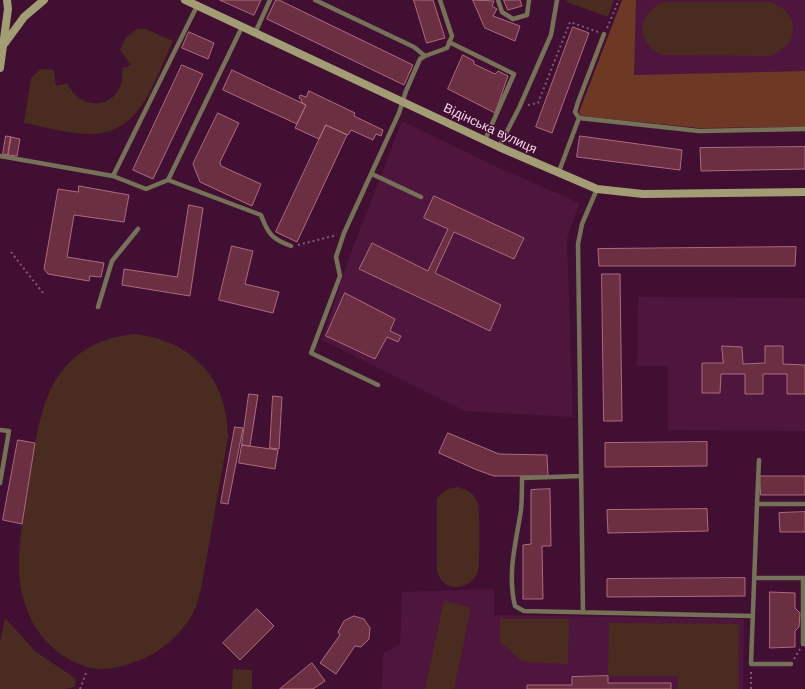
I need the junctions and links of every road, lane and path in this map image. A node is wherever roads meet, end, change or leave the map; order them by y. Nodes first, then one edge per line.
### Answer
1 (7, 0) edge
2 (44, 0) edge
3 (185, 0) edge
4 (270, 0) edge
5 (315, 0) edge
6 (440, 0) edge
7 (498, 0) edge
8 (529, 0) edge
9 (557, 0) edge
10 (619, 0) edge
11 (197, 6) junction
12 (242, 27) junction
13 (255, 33) junction
14 (604, 34) junction
15 (449, 42) junction
16 (4, 44) junction
17 (425, 56) junction
18 (0, 68) edge
19 (402, 101) junction
20 (519, 108) junction
21 (579, 118) junction
22 (805, 129) edge
23 (485, 140) junction
24 (499, 147) junction
25 (0, 156) edge
26 (372, 174) junction
27 (558, 174) junction
28 (113, 176) junction
29 (168, 180) junction
30 (597, 189) junction
31 (805, 192) edge
32 (420, 197) dead end
33 (138, 229) dead end
34 (344, 233) junction
35 (291, 246) joint
36 (11, 252) dead end
37 (43, 293) dead end
38 (98, 306) dead end
39 (378, 385) dead end
40 (0, 430) edge
41 (759, 460) dead end
42 (581, 476) junction
43 (0, 483) edge
44 (757, 504) junction
45 (805, 504) edge
46 (754, 578) junction
47 (804, 578) edge
48 (583, 612) junction
49 (753, 616) junction
50 (804, 644) edge
51 (751, 664) junction
52 (791, 664) joint
53 (86, 673) dead end
54 (80, 689) edge
55 (751, 689) edge

1 - 16 main road
2 - 16 main road
3 - 11 main road, Відінська вулиця
4 - 13 lane
5 - 17 lane
6 - 15 lane
7 - 8 lane
9 - 20 lane
10 - 14 path
11 - 12 main road, Відінська вулиця
11 - 28 lane
12 - 13 main road, Відінська вулиця
12 - 29 lane
13 - 19 main road, Відінська вулиця
14 - 20 path
14 - 21 lane
15 - 17 lane
15 - 23 lane
16 - 18 main road
17 - 19 lane
19 - 23 main road, Відінська вулиця
19 - 26 lane
20 - 24 lane
21 - 22 lane
21 - 27 lane
23 - 24 main road, Відінська вулиця
24 - 27 main road, Відінська вулиця
25 - 28 lane
26 - 32 lane
26 - 34 lane
27 - 30 main road, Відінська вулиця
28 - 29 lane
29 - 35 lane
30 - 31 main road, Відінська вулиця
30 - 42 lane
33 - 38 lane
34 - 35 path
34 - 39 lane
36 - 37 path
40 - 43 lane
41 - 44 lane
42 - 48 lane
42 - 48 lane
44 - 45 lane
44 - 46 lane
46 - 47 lane
46 - 49 lane
47 - 50 lane
48 - 49 lane
49 - 51 lane
50 - 52 path
51 - 52 lane
51 - 55 path
53 - 54 path

